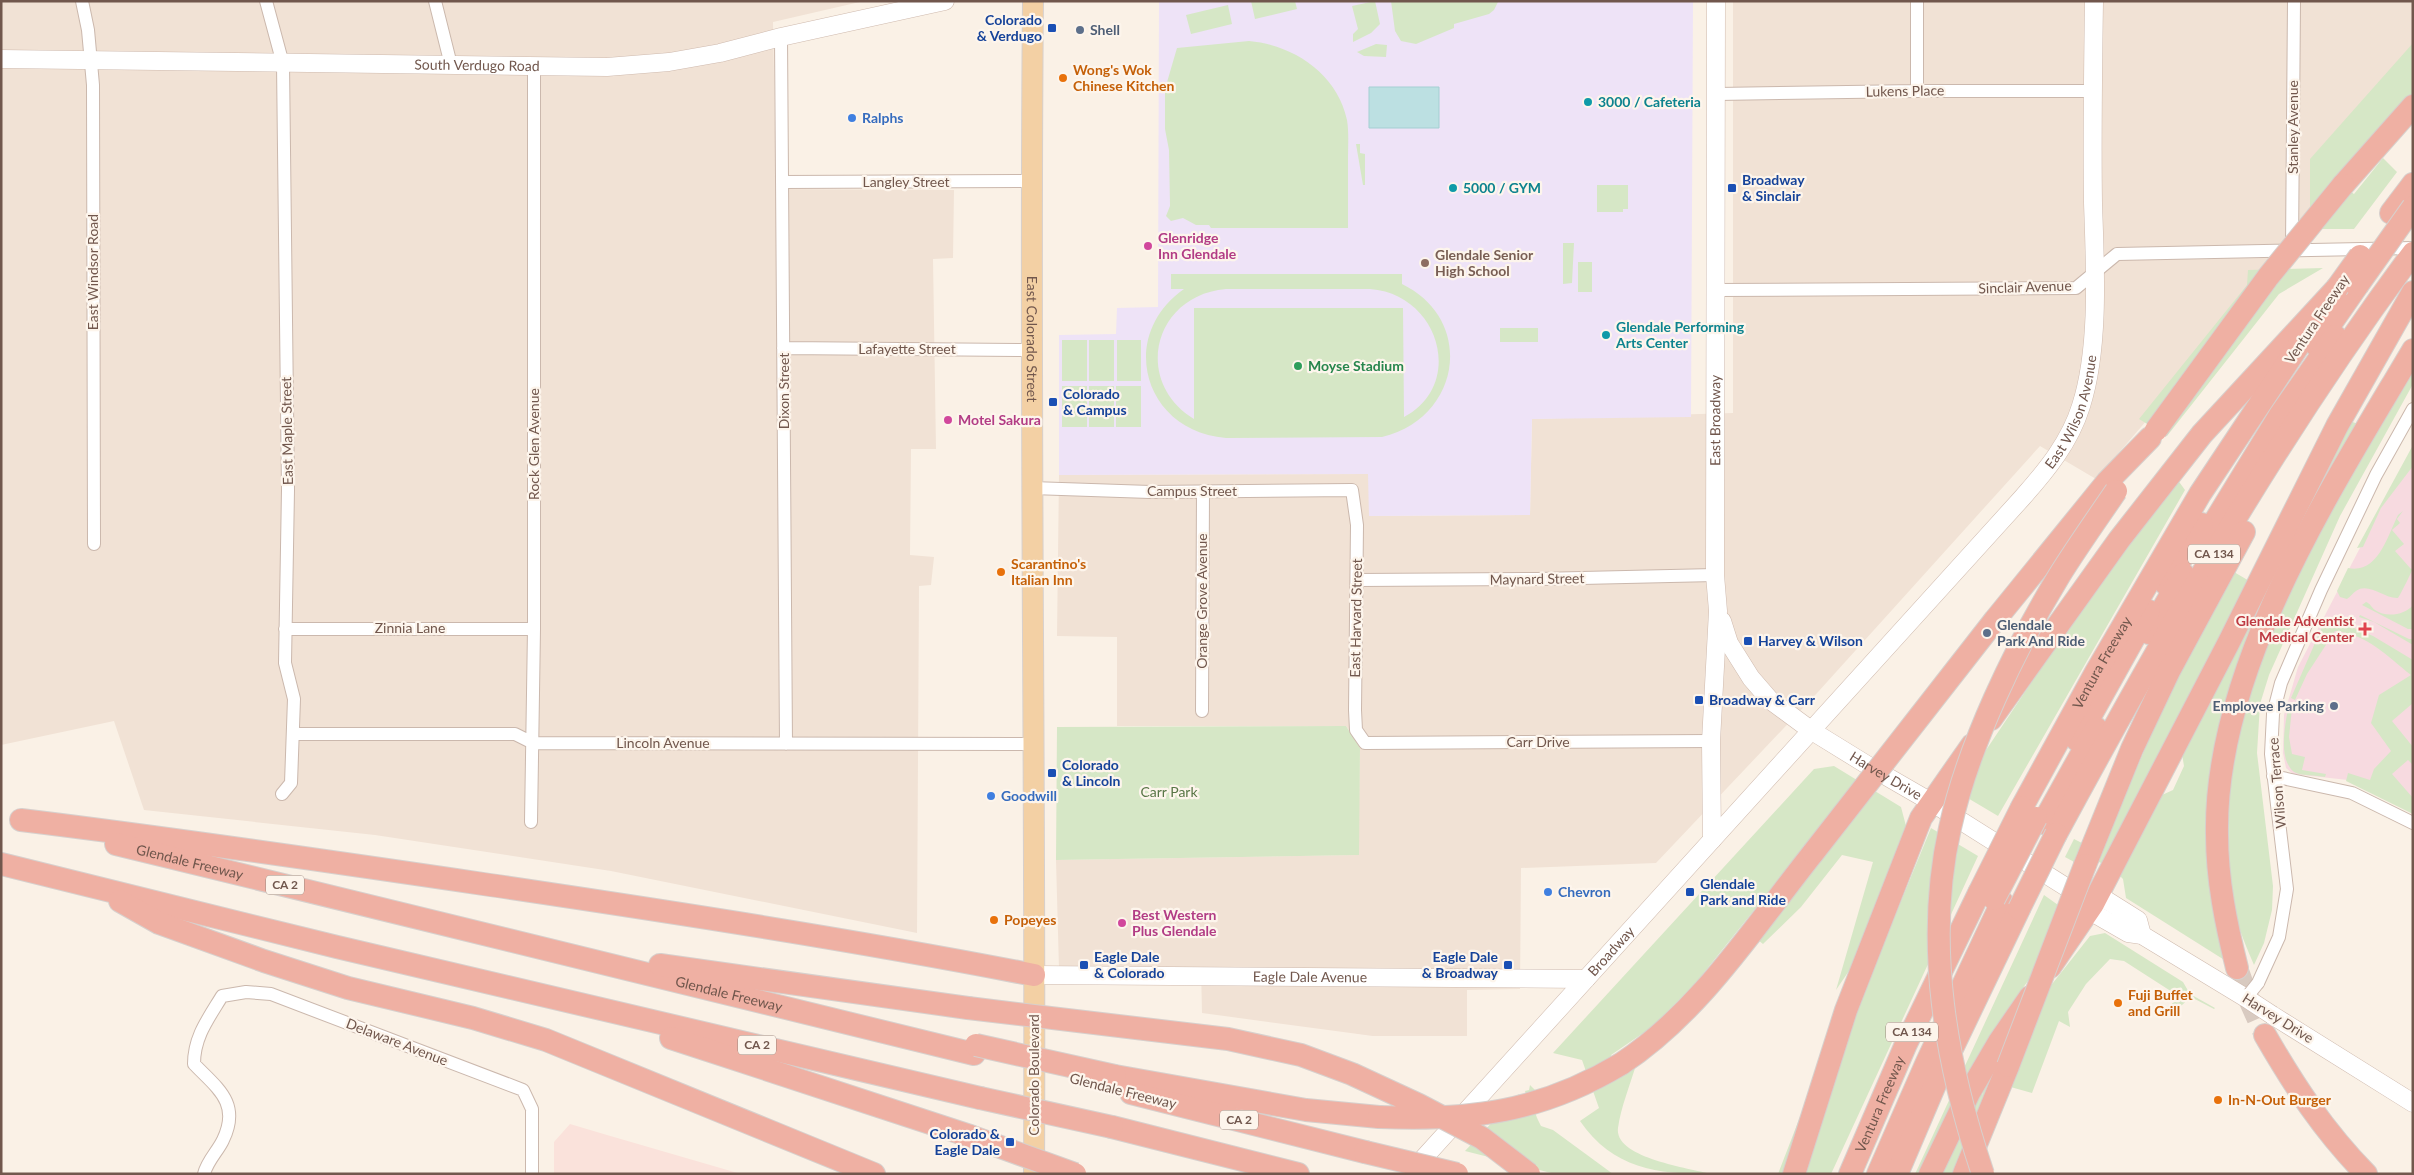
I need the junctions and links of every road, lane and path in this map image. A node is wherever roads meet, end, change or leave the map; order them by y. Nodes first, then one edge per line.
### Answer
1 (82, 1) edge
2 (266, 1) edge
3 (435, 1) edge
4 (945, 1) edge
5 (1033, 1) edge
6 (1716, 1) edge
7 (1917, 1) edge
8 (2094, 1) edge
9 (2294, 1) edge
10 (781, 37) junction
11 (1, 59) edge
12 (91, 60) junction
13 (283, 64) junction
14 (451, 65) junction
15 (534, 65) junction
16 (1917, 91) junction
17 (2093, 92) junction
18 (1717, 94) junction
19 (2413, 106) edge
20 (782, 182) junction
21 (1031, 182) junction
22 (2413, 184) edge
23 (2406, 209) edge
24 (2413, 224) edge
25 (2413, 248) edge
26 (2292, 252) junction
27 (2413, 252) edge
28 (2095, 271) junction
29 (2363, 286) junction
30 (1716, 290) junction
31 (2413, 292) edge
32 (783, 348) junction
33 (1030, 350) junction
34 (2413, 350) edge
35 (2330, 372) junction
36 (2413, 409) edge
37 (2112, 486) junction
38 (1032, 488) junction
39 (1352, 490) joint
40 (1203, 491) junction
41 (94, 544) dead end
42 (1716, 575) junction
43 (1358, 580) junction
44 (1718, 611) junction
45 (285, 629) junction
46 (534, 629) junction
47 (1202, 711) dead end
48 (1812, 731) junction
49 (293, 734) junction
50 (1711, 741) junction
51 (533, 743) junction
52 (1365, 743) joint
53 (786, 744) junction
54 (1034, 744) junction
55 (2273, 776) junction
56 (282, 794) dead end
57 (1931, 802) junction
58 (11, 818) edge
59 (2039, 821) junction
60 (531, 822) dead end
61 (2413, 823) edge
62 (1712, 840) junction
63 (1, 864) edge
64 (90, 886) junction
65 (1998, 901) junction
66 (2093, 904) junction
67 (549, 950) junction
68 (1034, 975) junction
69 (2232, 977) junction
70 (1586, 980) junction
71 (534, 994) junction
72 (2246, 998) junction
73 (2269, 1025) junction
74 (1114, 1082) junction
75 (2413, 1103) edge
76 (1219, 1155) junction
77 (204, 1174) edge
78 (532, 1174) edge
79 (874, 1174) edge
80 (1034, 1174) edge
81 (1075, 1174) edge
82 (1249, 1174) edge
83 (1298, 1174) edge
84 (1409, 1174) edge
85 (1457, 1174) edge
86 (1530, 1174) edge
87 (1794, 1174) edge
88 (1850, 1174) edge
89 (1867, 1174) edge
90 (1878, 1174) edge
91 (1897, 1174) edge
92 (1930, 1174) edge
93 (1964, 1174) edge
94 (1983, 1174) edge
95 (2366, 1174) edge

1 - 12 street, East Windsor Road
2 - 13 street, East Maple Street
3 - 14 street
4 - 10 main road, South Verdugo Road
5 - 21 main road, East Colorado Street
6 - 18 main road, East Broadway
7 - 16 street
8 - 17 main road, East Wilson Avenue
9 - 26 street, Stanley Avenue
10 - 15 main road, South Verdugo Road
10 - 20 street, Dixon Street
11 - 12 main road, South Verdugo Road
12 - 13 main road, South Verdugo Road
12 - 41 street, East Windsor Road
13 - 14 main road, South Verdugo Road
13 - 45 street, East Maple Street
14 - 15 main road, South Verdugo Road
15 - 46 street, Rock Glen Avenue
16 - 17 street, Lukens Place
16 - 18 street, Lukens Place
17 - 28 main road, East Wilson Avenue
18 - 30 main road, East Broadway
19 - 37 highway, bridge
20 - 21 street, Langley Street
20 - 32 street, Dixon Street
21 - 33 main road, East Colorado Street
22 - 23 highway, Ventura Freeway / CA 134
23 - 29 highway, Ventura Freeway / CA 134, bridge
24 - 29 highway
25 - 26 street, Sinclair Avenue
26 - 28 street, Sinclair Avenue
27 - 29 highway, Ventura Freeway / CA 134
28 - 30 street, Sinclair Avenue
28 - 48 main road, East Wilson Avenue
29 - 35 highway, Ventura Freeway / CA 134
29 - 57 highway
29 - 59 highway
29 - 59 highway, Ventura Freeway / CA 134
30 - 42 main road, East Broadway
31 - 66 highway
32 - 33 street, Lafayette Street
32 - 53 street, Dixon Street
33 - 38 main road, East Colorado Street
34 - 69 highway
35 - 59 highway, Ventura Freeway / CA 134
35 - 93 highway, bridge
36 - 55 street, Wilson Terrace
37 - 74 highway, bridge
37 - 94 highway, bridge
38 - 40 street, Campus Street
38 - 54 main road, East Colorado Street
39 - 40 street, Campus Street
39 - 43 street, East Harvard Street
40 - 47 street, Orange Grove Avenue
42 - 43 street, Maynard Street
42 - 44 main road, East Broadway
43 - 52 street, East Harvard Street
44 - 48 main road, Harvey Drive
44 - 50 main road, East Broadway
45 - 46 street, Zinnia Lane
45 - 49 street, East Maple Street
46 - 51 street, Rock Glen Avenue
48 - 57 main road, Harvey Drive
48 - 62 main road, Broadway
49 - 51 street, Lincoln Avenue
49 - 56 street, East Maple Street
50 - 52 street, Carr Drive
50 - 62 main road, East Broadway
51 - 53 street, Lincoln Avenue
51 - 60 street, Rock Glen Avenue
53 - 54 street, Lincoln Avenue
54 - 68 main road, East Colorado Street
55 - 61 street
55 - 72 street, Wilson Terrace, bridge
57 - 66 main road, Harvey Drive
57 - 87 highway
58 - 67 highway, Glendale Freeway / CA 2
58 - 68 highway
59 - 65 highway, Ventura Freeway / CA 134, bridge
59 - 65 highway, Ventura Freeway / CA 134, bridge
62 - 70 main road, Broadway
63 - 64 highway, CA 2
64 - 71 highway, CA 2
64 - 79 highway
65 - 88 highway, Ventura Freeway / CA 134
65 - 89 highway
65 - 90 highway
65 - 91 highway, Ventura Freeway / CA 134
66 - 69 main road, Harvey Drive
66 - 92 highway
67 - 74 highway, Glendale Freeway / CA 2, bridge
67 - 86 highway, bridge
68 - 70 main road, Eagle Dale Avenue
68 - 80 main road, Colorado Boulevard
69 - 72 main road, Harvey Drive
70 - 84 main road, Broadway
71 - 76 highway, CA 2, bridge
71 - 81 highway, bridge
72 - 73 main road, Harvey Drive, bridge
73 - 75 main road, Harvey Drive
73 - 95 highway
74 - 85 highway, Glendale Freeway / CA 2, bridge
76 - 82 highway
76 - 83 highway, CA 2
77 - 78 street, Delaware Avenue

